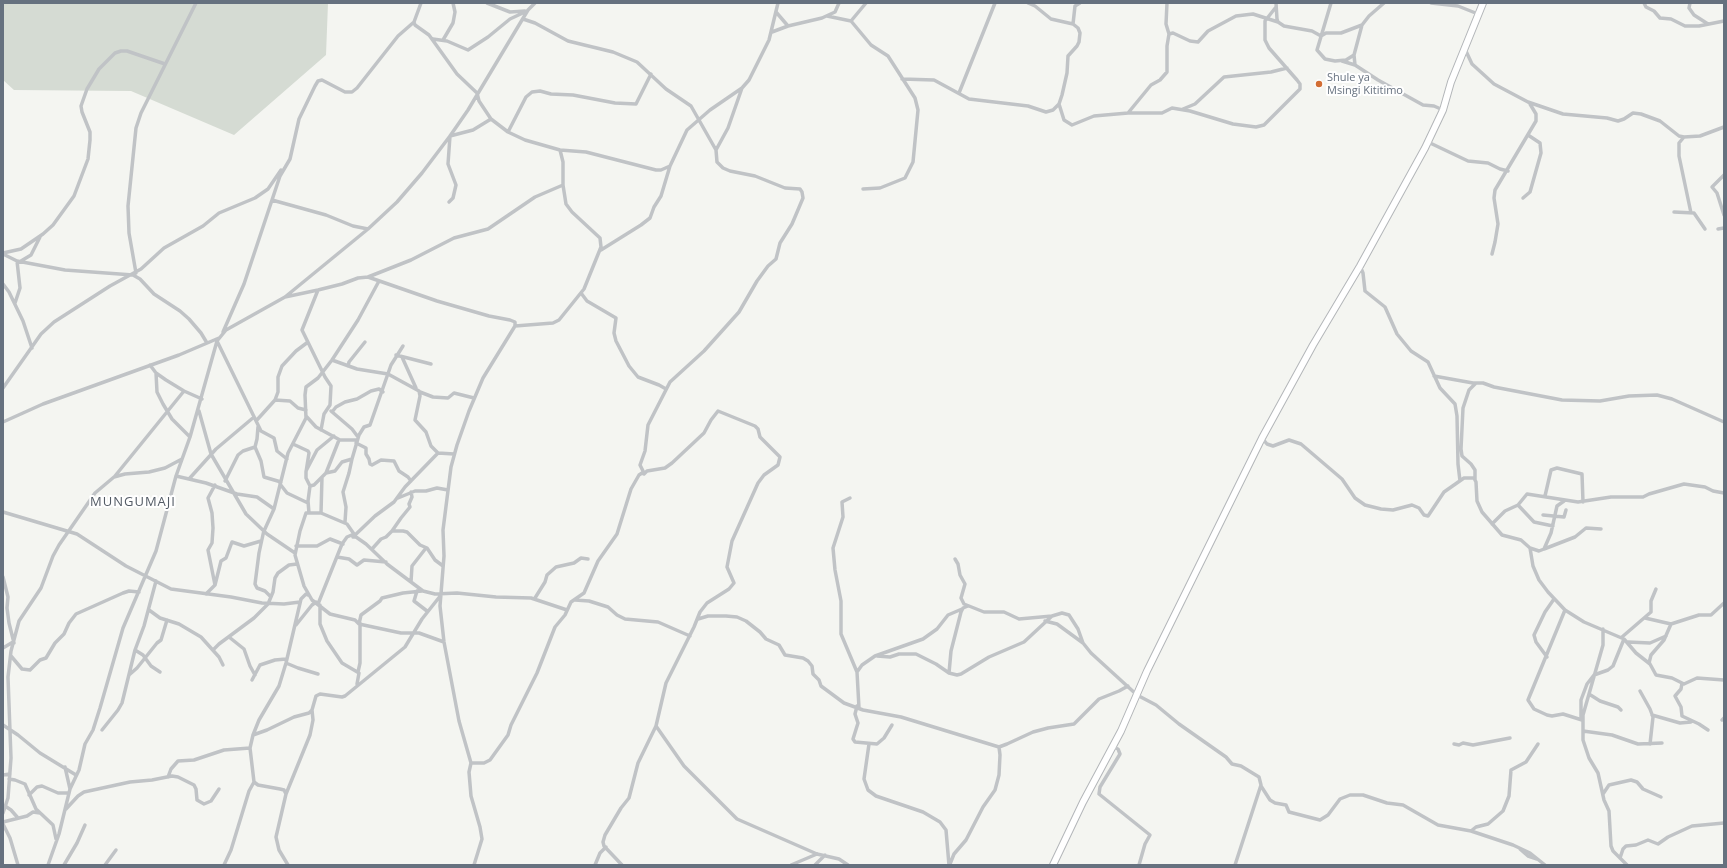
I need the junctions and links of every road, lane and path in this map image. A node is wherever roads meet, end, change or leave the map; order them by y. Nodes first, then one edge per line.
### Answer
1 (196, 3) edge
2 (421, 3) edge
3 (453, 3) edge
4 (487, 3) edge
5 (535, 3) edge
6 (778, 3) edge
7 (839, 3) edge
8 (866, 3) edge
9 (995, 3) edge
10 (1028, 3) edge
11 (1080, 3) edge
12 (1167, 3) edge
13 (1331, 3) edge
14 (1384, 3) edge
15 (1431, 3) edge
16 (1483, 3) edge
17 (1644, 3) edge
18 (1690, 3) edge
19 (1276, 5) edge
20 (528, 10) junction
21 (776, 12) junction
22 (1478, 14) junction
23 (828, 16) junction
24 (1267, 18) junction
25 (523, 19) junction
26 (851, 21) junction
27 (1724, 21) edge
28 (414, 22) junction
29 (1278, 22) junction
30 (1074, 24) junction
31 (1708, 24) junction
32 (1362, 25) junction
33 (788, 26) junction
34 (772, 32) junction
35 (1169, 34) junction
36 (1321, 36) junction
37 (433, 39) junction
38 (443, 40) junction
39 (1465, 48) junction
40 (1354, 55) junction
41 (1341, 61) junction
42 (165, 64) junction
43 (1355, 65) junction
44 (1287, 68) junction
45 (651, 74) junction
46 (902, 79) junction
47 (742, 88) junction
48 (477, 93) junction
49 (959, 93) junction
50 (1528, 102) junction
51 (1059, 104) junction
52 (1183, 110) junction
53 (1443, 110) junction
54 (1128, 113) junction
55 (492, 119) junction
56 (700, 121) junction
57 (1724, 127) edge
58 (508, 132) junction
59 (1528, 135) junction
60 (450, 136) junction
61 (1684, 137) junction
62 (1428, 142) junction
63 (560, 150) junction
64 (716, 150) junction
65 (288, 163) junction
66 (670, 166) junction
67 (1508, 170) junction
68 (1724, 175) edge
69 (563, 186) junction
70 (863, 190) dead end
71 (1523, 198) dead end
72 (272, 200) junction
73 (449, 202) dead end
74 (1674, 212) dead end
75 (1691, 213) junction
76 (1724, 215) edge
77 (1724, 228) edge
78 (368, 229) junction
79 (1705, 229) dead end
80 (1718, 229) dead end
81 (40, 236) junction
82 (600, 250) junction
83 (3, 253) edge
84 (1492, 254) dead end
85 (18, 261) junction
86 (1360, 266) junction
87 (134, 274) junction
88 (368, 277) junction
89 (379, 281) junction
90 (3, 284) edge
91 (318, 290) junction
92 (581, 293) junction
93 (284, 297) junction
94 (15, 303) junction
95 (515, 326) junction
96 (222, 333) junction
97 (218, 340) junction
98 (308, 342) junction
99 (365, 342) dead end
100 (207, 343) junction
101 (403, 346) dead end
102 (32, 348) junction
103 (396, 355) junction
104 (402, 356) junction
105 (332, 360) junction
106 (431, 364) dead end
107 (150, 365) junction
108 (348, 366) junction
109 (322, 372) junction
110 (156, 373) junction
111 (388, 374) junction
112 (1434, 376) junction
113 (1477, 383) junction
114 (3, 388) edge
115 (416, 388) junction
116 (666, 389) junction
117 (184, 391) junction
118 (382, 392) junction
119 (420, 392) junction
120 (474, 398) junction
121 (202, 399) junction
122 (275, 400) junction
123 (329, 409) junction
124 (198, 410) junction
125 (306, 410) junction
126 (167, 412) junction
127 (332, 412) junction
128 (306, 416) junction
129 (254, 417) junction
130 (3, 422) edge
131 (1724, 422) edge
132 (257, 423) junction
133 (321, 430) junction
134 (334, 436) junction
135 (190, 437) junction
136 (1262, 438) junction
137 (340, 440) junction
138 (357, 440) junction
139 (292, 444) junction
140 (255, 447) junction
141 (438, 453) junction
142 (211, 454) junction
143 (454, 454) junction
144 (182, 459) junction
145 (287, 459) junction
146 (352, 459) junction
147 (306, 472) junction
148 (326, 472) junction
149 (644, 474) junction
150 (176, 476) junction
151 (322, 476) junction
152 (114, 477) junction
153 (189, 479) junction
154 (1475, 480) junction
155 (225, 481) junction
156 (411, 481) junction
157 (1460, 481) junction
158 (280, 483) junction
159 (215, 485) junction
160 (310, 486) junction
161 (448, 490) junction
162 (232, 492) junction
163 (411, 492) junction
164 (1724, 493) edge
165 (1545, 496) junction
166 (850, 498) dead end
167 (1557, 499) junction
168 (1564, 501) junction
169 (394, 502) junction
170 (1584, 502) junction
171 (308, 503) junction
172 (1518, 505) junction
173 (1557, 506) junction
174 (274, 509) junction
175 (1566, 510) dead end
176 (3, 512) edge
177 (309, 513) junction
178 (320, 513) junction
179 (1543, 515) dead end
180 (1554, 517) junction
181 (345, 522) junction
182 (1492, 524) junction
183 (1552, 526) junction
184 (1601, 529) dead end
185 (68, 531) junction
186 (264, 531) junction
187 (392, 531) junction
188 (353, 536) junction
189 (261, 540) junction
190 (343, 544) junction
191 (296, 546) junction
192 (426, 548) junction
193 (1530, 548) junction
194 (372, 549) junction
195 (1544, 549) junction
196 (295, 553) junction
197 (337, 557) junction
198 (955, 558) dead end
199 (588, 560) dead end
200 (386, 562) junction
201 (297, 564) junction
202 (443, 566) junction
203 (146, 576) junction
204 (3, 577) edge
205 (156, 581) junction
206 (411, 582) junction
207 (215, 585) junction
208 (1656, 589) dead end
209 (417, 591) junction
210 (423, 591) junction
211 (139, 592) junction
212 (206, 594) junction
213 (441, 594) junction
214 (308, 595) junction
215 (271, 597) junction
216 (535, 598) junction
217 (1554, 599) junction
218 (575, 600) junction
219 (300, 602) junction
220 (1724, 603) edge
221 (268, 604) junction
222 (318, 604) junction
223 (968, 606) junction
224 (962, 609) junction
225 (149, 610) junction
226 (567, 610) junction
227 (1565, 610) junction
228 (427, 611) junction
229 (1052, 616) junction
230 (1645, 618) junction
231 (698, 619) junction
232 (167, 620) junction
233 (1045, 622) junction
234 (359, 624) junction
235 (1672, 624) junction
236 (295, 626) junction
237 (1603, 629) junction
238 (413, 634) junction
239 (690, 636) junction
240 (1666, 636) junction
241 (229, 637) junction
242 (1623, 638) junction
243 (13, 642) junction
244 (444, 642) junction
245 (1628, 642) junction
246 (1083, 643) junction
247 (3, 648) edge
248 (135, 650) junction
249 (212, 650) junction
250 (11, 656) junction
251 (877, 656) junction
252 (146, 657) junction
253 (1547, 657) junction
254 (286, 661) junction
255 (1649, 663) junction
256 (223, 665) dead end
257 (160, 672) dead end
258 (358, 672) junction
259 (857, 672) junction
260 (949, 673) junction
261 (318, 674) dead end
262 (128, 675) junction
263 (255, 675) junction
264 (1595, 675) junction
265 (252, 680) dead end
266 (1724, 680) edge
267 (1682, 683) junction
268 (357, 685) junction
269 (1128, 686) junction
270 (1640, 691) dead end
271 (1589, 694) junction
272 (1138, 695) junction
273 (858, 707) junction
274 (312, 710) junction
275 (1621, 710) dead end
276 (1652, 716) junction
277 (1582, 720) junction
278 (1692, 721) junction
279 (3, 725) edge
280 (892, 725) dead end
281 (656, 726) junction
282 (11, 729) junction
283 (102, 730) dead end
284 (1708, 730) dead end
285 (1583, 731) junction
286 (253, 735) junction
287 (1510, 738) dead end
288 (1662, 743) dead end
289 (869, 744) junction
290 (1454, 744) dead end
291 (1538, 744) dead end
292 (1650, 744) junction
293 (1113, 746) junction
294 (998, 747) junction
295 (250, 748) junction
296 (471, 763) junction
297 (65, 767) junction
298 (10, 774) junction
299 (3, 775) edge
300 (76, 775) junction
301 (168, 777) junction
302 (1600, 778) junction
303 (9, 779) junction
304 (254, 782) junction
305 (1261, 785) junction
306 (1607, 786) junction
307 (219, 789) dead end
308 (70, 791) junction
309 (286, 794) junction
310 (1603, 794) junction
311 (29, 795) junction
312 (3, 797) edge
313 (1661, 797) dead end
314 (8, 798) junction
315 (4, 808) edge
316 (66, 809) junction
317 (40, 813) junction
318 (3, 814) edge
319 (18, 818) junction
320 (3, 823) edge
321 (1724, 823) edge
322 (84, 825) dead end
323 (1471, 831) junction
324 (56, 839) dead end
325 (606, 848) junction
326 (116, 850) dead end
327 (817, 854) junction
328 (825, 855) junction
329 (1620, 858) junction
330 (18, 865) edge
331 (48, 865) edge
332 (64, 865) edge
333 (105, 865) edge
334 (224, 865) edge
335 (288, 865) edge
336 (474, 865) edge
337 (595, 865) edge
338 (622, 865) edge
339 (791, 865) edge
340 (815, 865) edge
341 (848, 865) edge
342 (1053, 865) edge
343 (1139, 865) edge
344 (1235, 865) edge
345 (1545, 865) edge
346 (1627, 865) edge

1 - 42 street
2 - 28 street
3 - 38 street
4 - 20 street
5 - 20 street
6 - 21 street
7 - 23 street
8 - 26 street
9 - 49 street
10 - 30 street
11 - 30 street
12 - 35 street
13 - 36 street
14 - 32 street
15 - 22 street
16 - 22 highway
17 - 31 street
18 - 31 street
19 - 24 street
19 - 29 street
20 - 25 street
20 - 38 street
21 - 33 street
21 - 34 street
22 - 39 highway
23 - 26 street
23 - 33 street
24 - 29 street
24 - 35 street
24 - 44 street
25 - 45 street
25 - 48 street
26 - 46 street
27 - 31 street
28 - 37 street
28 - 65 street
29 - 36 street
30 - 51 street
32 - 36 street
32 - 40 street
33 - 34 street
34 - 47 street
35 - 54 street
36 - 41 street
37 - 38 street
37 - 48 street
39 - 50 street
39 - 53 highway
40 - 41 street
40 - 43 street
41 - 43 street
42 - 81 street
42 - 87 street
43 - 53 street
44 - 52 street
44 - 52 street
45 - 56 street
45 - 58 street
46 - 49 street
46 - 70 street
47 - 56 street
47 - 64 street
48 - 55 street
48 - 60 street
49 - 51 street
50 - 59 street
50 - 61 street
51 - 54 street
52 - 54 street
53 - 62 highway
55 - 58 street
55 - 60 street
56 - 64 street
56 - 66 street
57 - 61 street
58 - 63 street
59 - 67 street
59 - 71 street
60 - 73 street
60 - 78 street
61 - 75 street
62 - 67 street
62 - 86 highway
63 - 66 street
63 - 69 street
64 - 116 street
65 - 72 street
65 - 87 street
66 - 82 street
67 - 84 street
68 - 76 street
69 - 82 street
69 - 88 street
72 - 78 street
72 - 96 street
74 - 75 street
75 - 79 street
77 - 80 street
78 - 93 street
81 - 83 street
81 - 85 street
82 - 92 street
83 - 85 street
85 - 87 street
85 - 94 street
86 - 112 street
86 - 136 highway
87 - 100 street
87 - 102 street
88 - 89 street
88 - 91 street
89 - 95 street
89 - 105 street
90 - 94 street
91 - 93 street
91 - 98 street
92 - 95 street
92 - 116 street
93 - 96 street
94 - 102 street
95 - 120 street
96 - 97 street
97 - 100 street
97 - 121 street
97 - 129 street
98 - 109 street
98 - 122 street
99 - 108 street
100 - 107 street
101 - 103 street
102 - 114 street
103 - 104 street
103 - 111 street
104 - 106 street
104 - 115 street
105 - 108 street
105 - 109 street
107 - 110 street
107 - 130 street
108 - 111 street
109 - 123 street
109 - 125 street
110 - 117 street
110 - 126 street
111 - 115 street
111 - 118 street
112 - 113 street
112 - 157 street
113 - 131 street
113 - 154 street
115 - 119 street
116 - 149 street
117 - 121 street
117 - 126 street
118 - 127 street
118 - 138 street
119 - 120 street
119 - 141 street
120 - 143 street
121 - 124 street
122 - 125 street
122 - 132 street
123 - 127 street
123 - 133 street
124 - 135 street
124 - 142 street
125 - 128 street
126 - 135 street
126 - 152 street
127 - 138 street
128 - 133 street
128 - 139 street
129 - 132 street
129 - 142 street
132 - 140 street
132 - 145 street
133 - 134 street
134 - 137 street
134 - 147 street
135 - 144 street
136 - 157 street
136 - 272 highway
137 - 138 street
137 - 148 street
138 - 146 street
138 - 156 street
139 - 145 street
139 - 147 street
140 - 155 street
140 - 158 street
141 - 143 street
141 - 156 street
142 - 153 street
142 - 155 street
143 - 161 street
144 - 150 street
144 - 152 street
145 - 158 street
146 - 148 street
146 - 181 street
147 - 160 street
148 - 151 street
149 - 218 street
149 - 231 street
150 - 153 street
150 - 203 street
151 - 160 street
151 - 178 street
152 - 185 street
153 - 159 street
154 - 157 street
154 - 182 street
155 - 162 street
156 - 169 street
158 - 171 street
158 - 174 street
159 - 162 street
159 - 207 street
160 - 171 street
161 - 163 street
161 - 202 street
162 - 174 street
162 - 186 street
163 - 169 street
163 - 187 street
164 - 170 street
165 - 167 street
165 - 170 street
165 - 172 street
166 - 259 street
167 - 168 street
167 - 173 street
168 - 170 street
168 - 173 street
169 - 188 street
171 - 177 street
172 - 182 street
172 - 183 street
173 - 180 street
174 - 186 street
175 - 180 street
176 - 185 street
177 - 178 street
177 - 191 street
178 - 181 street
179 - 180 street
180 - 183 street
181 - 188 street
182 - 193 street
183 - 195 street
184 - 195 street
185 - 203 street
185 - 243 street
186 - 189 street
186 - 196 street
187 - 192 street
187 - 194 street
188 - 190 street
188 - 194 street
189 - 207 street
189 - 215 street
190 - 191 street
190 - 197 street
191 - 196 street
192 - 202 street
192 - 206 street
193 - 195 street
193 - 217 street
194 - 200 street
196 - 201 street
197 - 200 street
197 - 222 street
198 - 223 street
199 - 216 street
200 - 206 street
201 - 214 street
201 - 215 street
202 - 213 street
203 - 205 street
203 - 211 street
204 - 243 street
205 - 212 street
205 - 225 street
206 - 210 street
207 - 212 street
208 - 230 street
209 - 210 street
209 - 228 street
209 - 234 street
210 - 213 street
211 - 250 street
211 - 300 street
212 - 221 street
213 - 216 street
213 - 228 street
213 - 244 street
214 - 219 street
214 - 222 street
215 - 221 street
216 - 226 street
217 - 227 street
217 - 253 street
218 - 226 street
218 - 239 street
219 - 221 street
219 - 236 street
220 - 235 street
221 - 241 street
222 - 234 street
222 - 236 street
222 - 258 street
223 - 224 street
223 - 229 street
224 - 251 street
224 - 260 street
225 - 232 street
225 - 248 street
226 - 296 street
227 - 237 street
227 - 253 street
228 - 238 street
229 - 233 street
229 - 246 street
230 - 235 street
230 - 242 street
231 - 239 street
231 - 273 street
232 - 249 street
232 - 252 street
233 - 246 street
233 - 260 street
234 - 238 street
234 - 258 street
235 - 240 street
236 - 254 street
237 - 242 street
237 - 264 street
238 - 244 street
238 - 268 street
239 - 281 street
240 - 245 street
240 - 255 street
241 - 249 street
241 - 263 street
242 - 245 street
242 - 264 street
243 - 247 street
243 - 250 street
244 - 296 street
245 - 255 street
246 - 269 street
248 - 252 street
248 - 262 street
249 - 256 street
250 - 282 street
251 - 259 street
251 - 260 street
252 - 257 street
252 - 262 street
253 - 277 street
254 - 261 street
254 - 263 street
254 - 286 street
255 - 267 street
258 - 268 street
259 - 273 street
262 - 283 street
263 - 265 street
264 - 271 street
264 - 277 street
266 - 267 street
267 - 278 street
268 - 274 street
269 - 272 street
269 - 294 street
270 - 276 street
271 - 275 street
271 - 277 street
272 - 293 highway
272 - 305 street
273 - 289 street
273 - 294 street
274 - 286 street
274 - 309 street
276 - 278 street
276 - 292 street
277 - 285 street
278 - 284 street
279 - 282 street
280 - 289 street
281 - 325 street
281 - 327 street
282 - 297 street
282 - 298 street
285 - 292 street
285 - 302 street
286 - 295 street
287 - 290 street
288 - 292 street
289 - 294 street
291 - 323 street
293 - 342 highway
293 - 343 street
295 - 301 street
295 - 304 street
296 - 336 street
297 - 300 street
297 - 308 street
298 - 299 street
298 - 303 street
300 - 308 street
301 - 307 street
301 - 316 street
302 - 306 street
302 - 310 street
303 - 311 street
303 - 314 street
304 - 309 street
304 - 334 street
305 - 323 street
305 - 344 street
306 - 310 street
306 - 313 street
308 - 311 street
308 - 316 street
309 - 335 street
310 - 329 street
311 - 317 street
312 - 314 street
314 - 315 street
315 - 318 street
315 - 319 street
316 - 331 street
317 - 319 street
317 - 324 street
319 - 320 street
320 - 330 street
321 - 329 street
322 - 332 street
323 - 345 street
325 - 337 street
325 - 338 street
326 - 333 street
327 - 328 street
327 - 339 street
328 - 340 street
328 - 341 street
329 - 346 street

